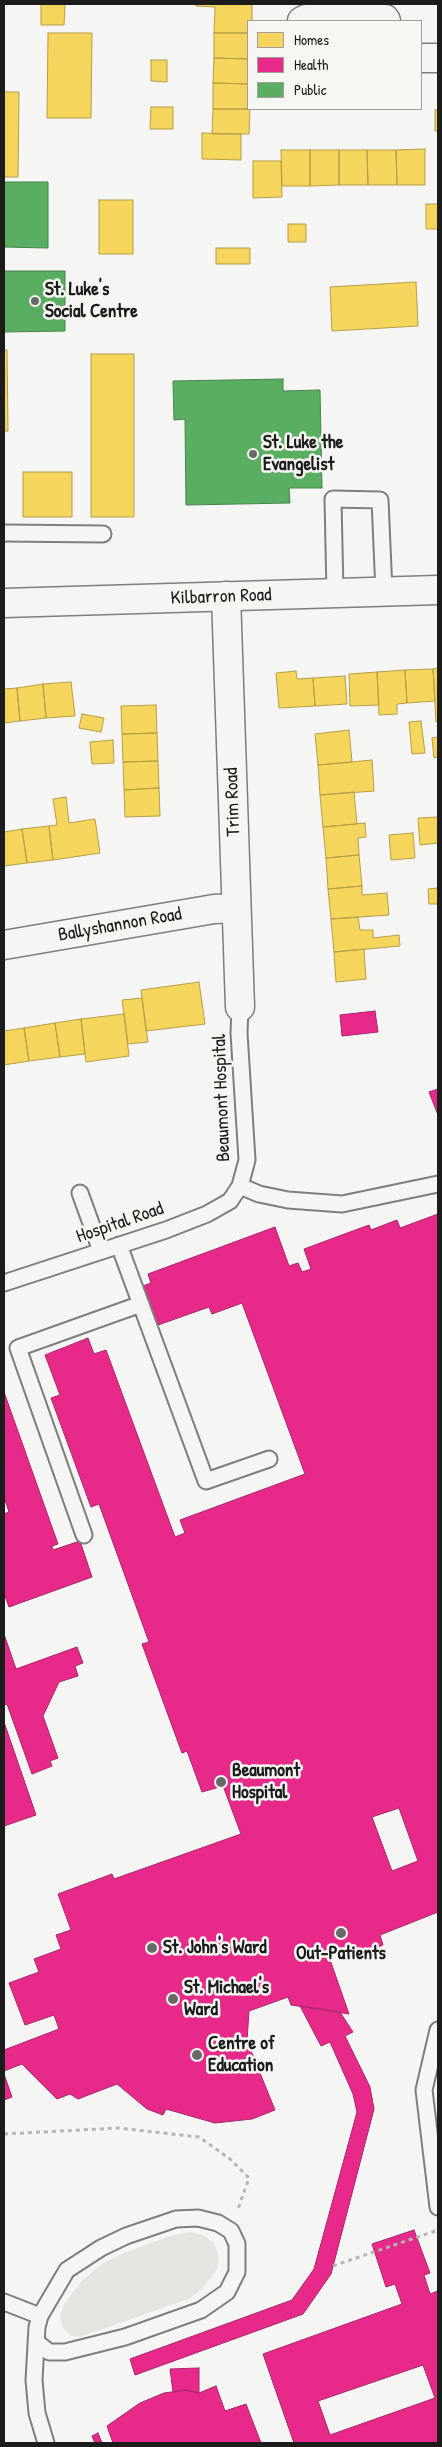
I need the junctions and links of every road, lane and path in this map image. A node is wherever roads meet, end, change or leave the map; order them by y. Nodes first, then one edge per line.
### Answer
1 (304, 20) edge
2 (386, 20) edge
3 (422, 58) edge
4 (438, 58) edge
5 (4, 533) edge
6 (103, 534) dead end
7 (438, 590) edge
8 (384, 592) junction
9 (335, 593) junction
10 (226, 596) junction
11 (4, 603) edge
12 (236, 908) junction
13 (4, 945) edge
14 (240, 1008) joint
15 (438, 1184) edge
16 (240, 1186) junction
17 (80, 1192) dead end
18 (120, 1245) junction
19 (101, 1251) junction
20 (4, 1283) edge
21 (141, 1304) junction
22 (269, 1459) dead end
23 (84, 1536) dead end
24 (438, 2030) edge
25 (4, 2134) edge
26 (438, 2208) edge
27 (438, 2230) edge
28 (231, 2231) junction
29 (333, 2266) dead end
30 (4, 2302) edge
31 (40, 2316) junction
32 (38, 2342) junction
33 (46, 2443) edge

1 - 2 street
3 - 4 street
5 - 6 lane
7 - 8 street, Kilbarron Road
8 - 9 street, Kilbarron Road
8 - 9 lane
9 - 10 street, Kilbarron Road
10 - 11 street, Kilbarron Road
10 - 12 street, Trim Road
12 - 13 street, Ballyshannon Road
12 - 14 street, Trim Road
14 - 16 lane, Beaumont Hospital
15 - 16 lane
16 - 18 lane, Hospital Road
17 - 19 lane
18 - 19 lane, Hospital Road
18 - 21 lane
19 - 20 lane, Hospital Road
21 - 22 lane
21 - 23 lane
24 - 26 lane
25 - 28 path
27 - 29 path
28 - 31 lane
28 - 32 lane
30 - 31 lane
31 - 32 lane
32 - 33 lane

